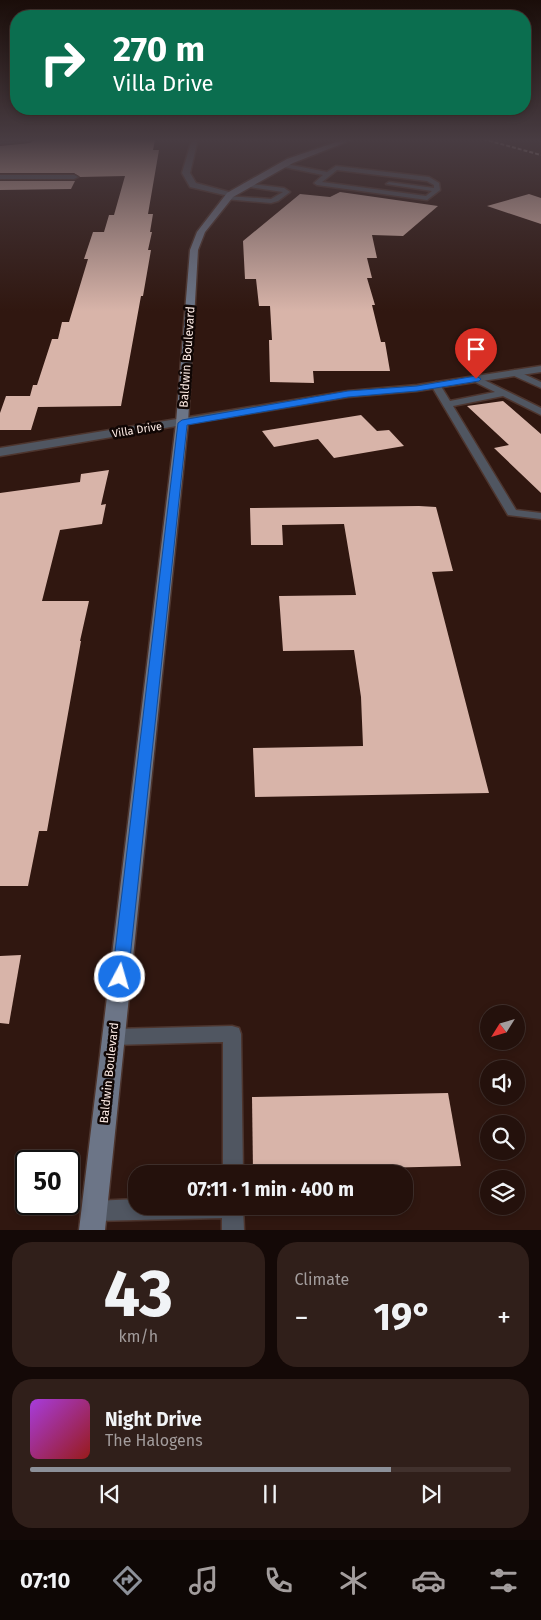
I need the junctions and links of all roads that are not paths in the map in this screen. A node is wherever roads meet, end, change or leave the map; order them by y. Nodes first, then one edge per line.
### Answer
1 (229, 196) edge
2 (232, 196) edge
3 (281, 196) edge
4 (415, 196) edge
5 (429, 196) edge
6 (541, 369) edge
7 (515, 373) junction
8 (476, 379) junction
9 (436, 385) junction
10 (541, 385) edge
11 (505, 393) junction
12 (448, 404) junction
13 (541, 412) edge
14 (182, 423) junction
15 (0, 452) edge
16 (541, 516) edge
17 (113, 1037) junction
18 (233, 1165) edge
19 (149, 1215) edge
20 (233, 1215) edge
21 (93, 1221) edge
22 (233, 1230) edge

1 - 14 main road, Baldwin Boulevard
2 - 3 lane
4 - 5 lane
6 - 7 street, Villa Drive
7 - 8 street, Villa Drive
7 - 10 lane
8 - 9 street, Villa Drive
8 - 11 lane
9 - 12 lane
9 - 14 street, Villa Drive
11 - 12 lane
11 - 13 lane
12 - 16 lane
14 - 15 street, Villa Drive
14 - 17 main road, Baldwin Boulevard
17 - 18 lane
17 - 21 main road, Baldwin Boulevard
19 - 21 lane
20 - 22 lane

